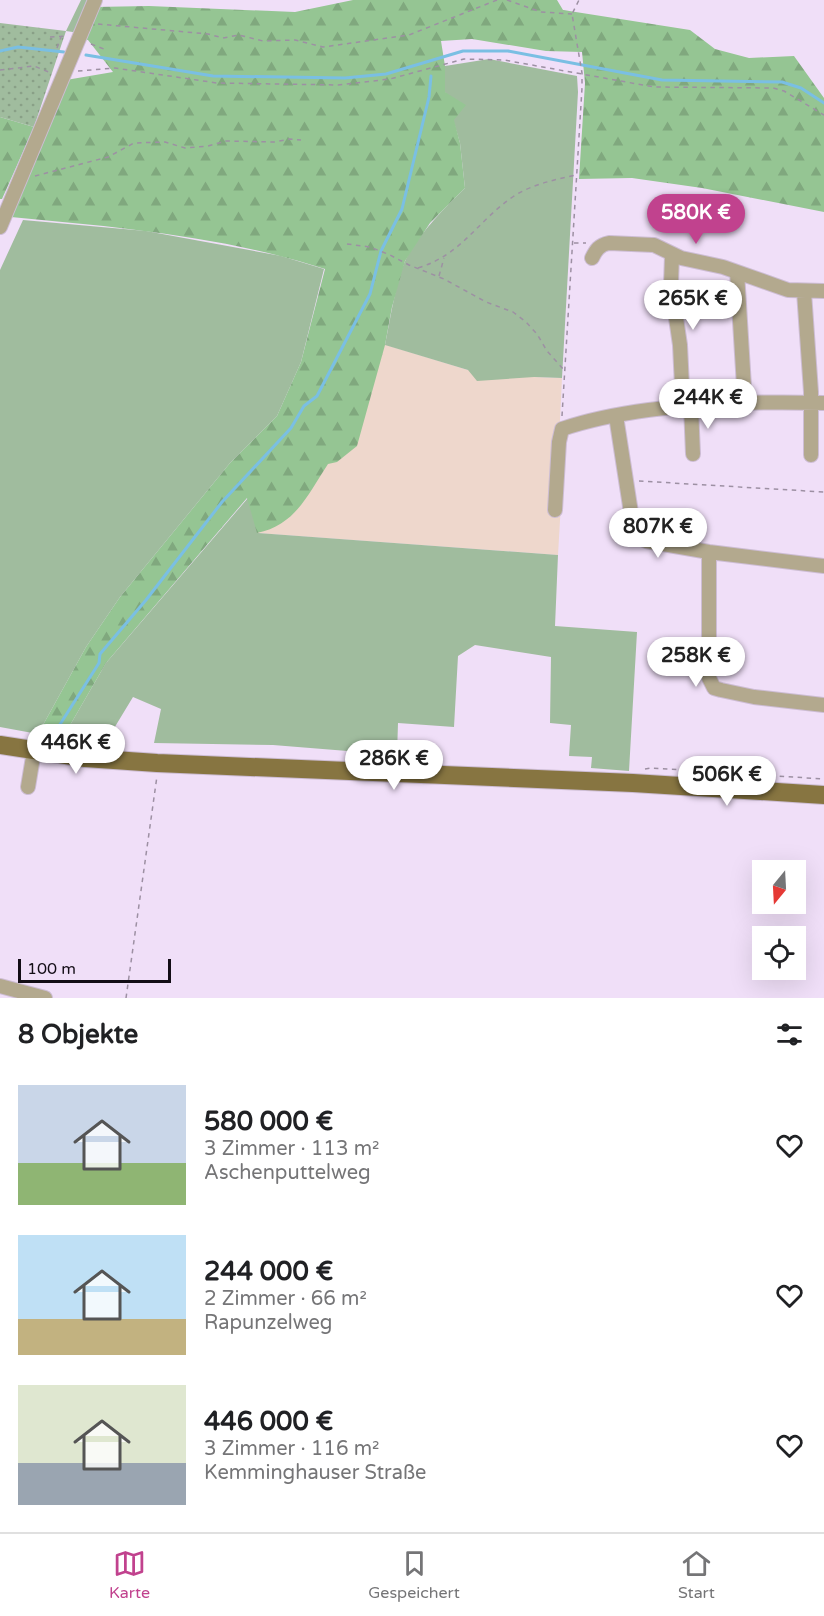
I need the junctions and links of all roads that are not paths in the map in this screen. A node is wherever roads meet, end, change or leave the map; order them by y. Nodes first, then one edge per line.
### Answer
1 (95, 0) edge
2 (0, 227) edge
3 (672, 255) junction
4 (592, 258) dead end
5 (737, 272) junction
6 (824, 291) edge
7 (804, 292) junction
8 (745, 403) junction
9 (818, 403) edge
10 (687, 407) junction
11 (616, 416) junction
12 (693, 454) dead end
13 (811, 455) dead end
14 (555, 510) dead end
15 (709, 552) junction
16 (824, 566) edge
17 (824, 705) edge
18 (0, 745) edge
19 (34, 751) junction
20 (28, 787) dead end
21 (824, 795) edge
22 (0, 986) edge
23 (45, 998) edge

1 - 2 street
3 - 4 street
3 - 5 street
3 - 10 street
5 - 7 street
5 - 8 street
6 - 7 street
7 - 9 street
8 - 9 street
8 - 10 street
9 - 13 street
10 - 11 street
10 - 12 street
11 - 14 street
11 - 15 street
15 - 16 street
15 - 17 street
18 - 19 main road
19 - 20 street
19 - 21 main road
22 - 23 street

